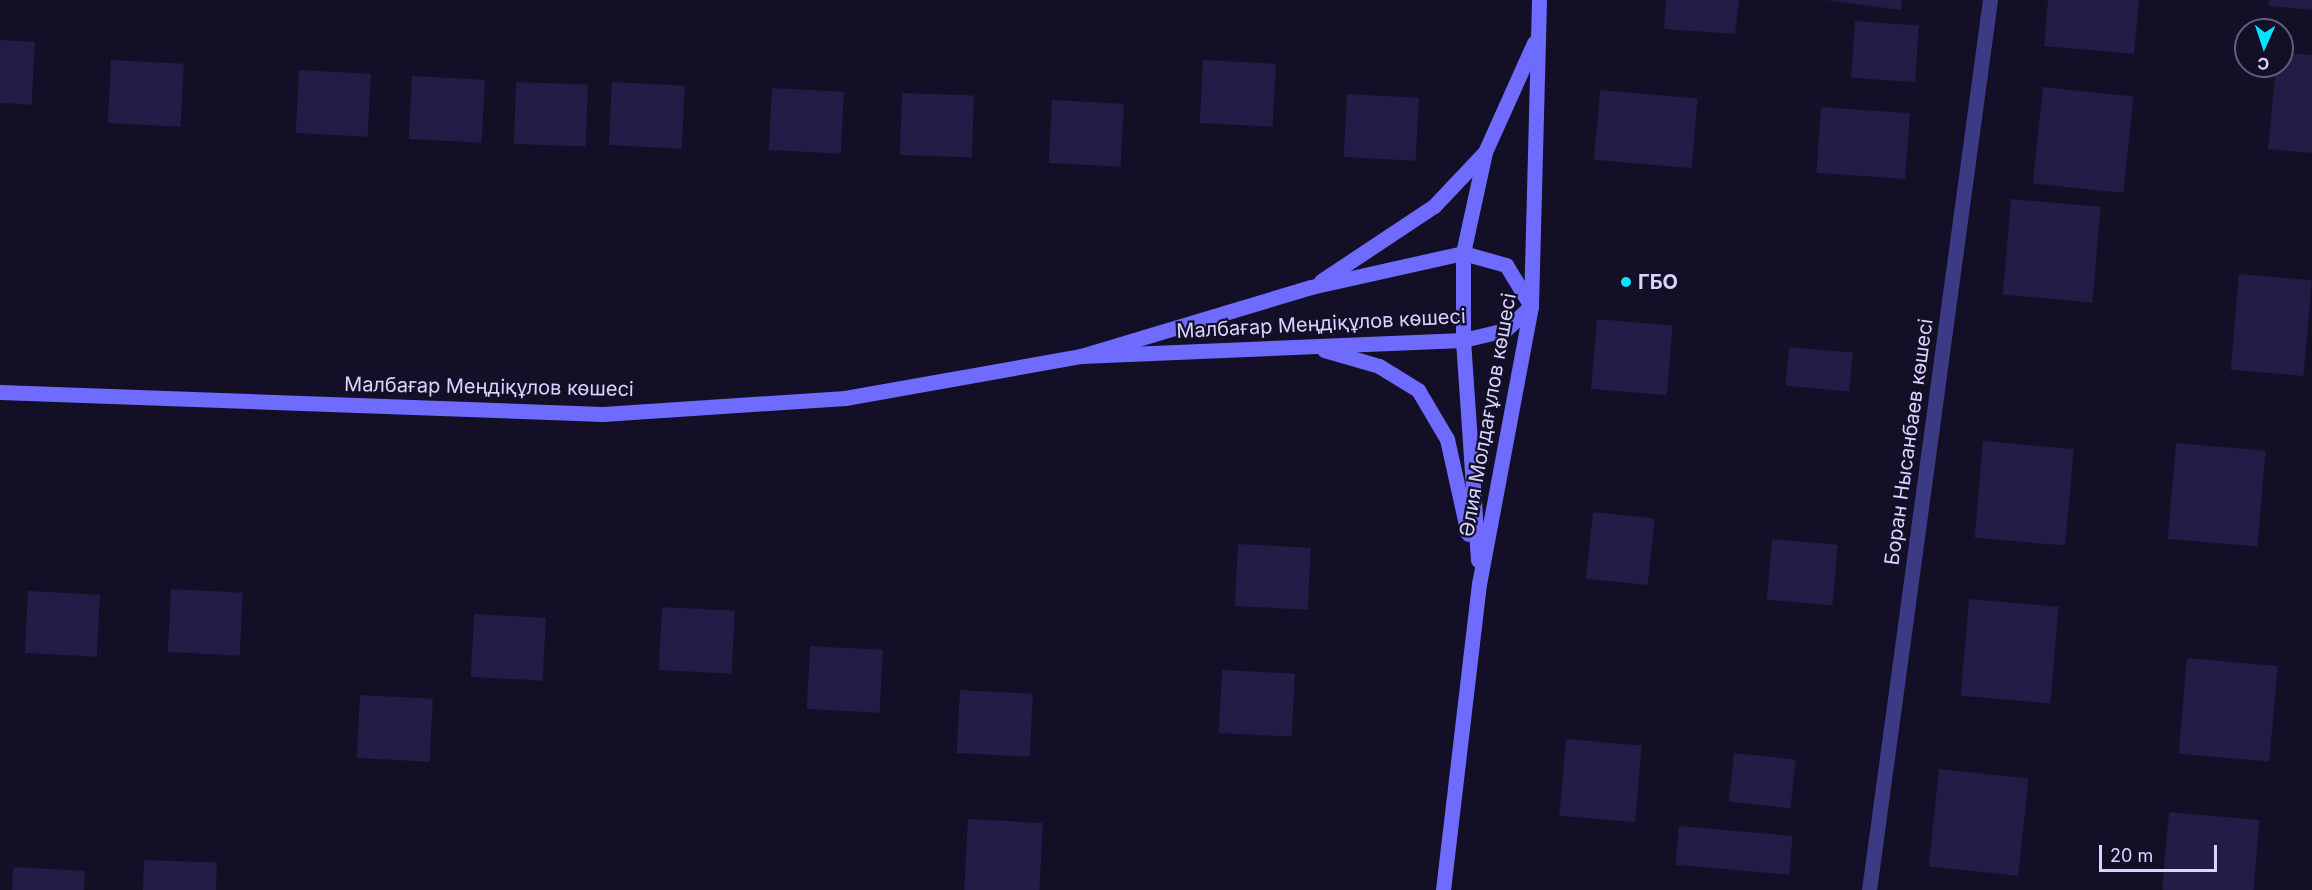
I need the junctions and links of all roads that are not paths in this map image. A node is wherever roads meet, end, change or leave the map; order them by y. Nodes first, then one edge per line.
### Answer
1 (1539, 0) edge
2 (1990, 0) edge
3 (1537, 37) junction
4 (1485, 152) junction
5 (1463, 253) junction
6 (1311, 287) junction
7 (1532, 306) junction
8 (1463, 340) junction
9 (1310, 346) junction
10 (1081, 356) junction
11 (0, 392) edge
12 (1479, 584) junction
13 (1443, 890) edge
14 (1869, 890) edge

1 - 3 main road, Әлия Молдағұлов көшесі
2 - 14 street, Боран Нысанбаев көшесі
3 - 4 main road, Әлия Молдағұлов көшесі
3 - 7 main road, Әлия Молдағұлов көшесі
4 - 5 main road, Әлия Молдағұлов көшесі
4 - 6 main road
5 - 6 main road, Малбағар Меңдіқұлов көшесі
5 - 7 main road, Малбағар Меңдіқұлов көшесі
5 - 8 main road, Әлия Молдағұлов көшесі
6 - 10 main road, Малбағар Меңдіқұлов көшесі
7 - 8 main road, Малбағар Меңдіқұлов көшесі
7 - 12 main road, Әлия Молдағұлов көшесі
8 - 9 main road, Малбағар Меңдіқұлов көшесі
8 - 12 main road, Әлия Молдағұлов көшесі
9 - 10 main road, Малбағар Меңдіқұлов көшесі
9 - 12 main road
10 - 11 main road, Малбағар Меңдіқұлов көшесі
12 - 13 main road, Әлия Молдағұлов көшесі

